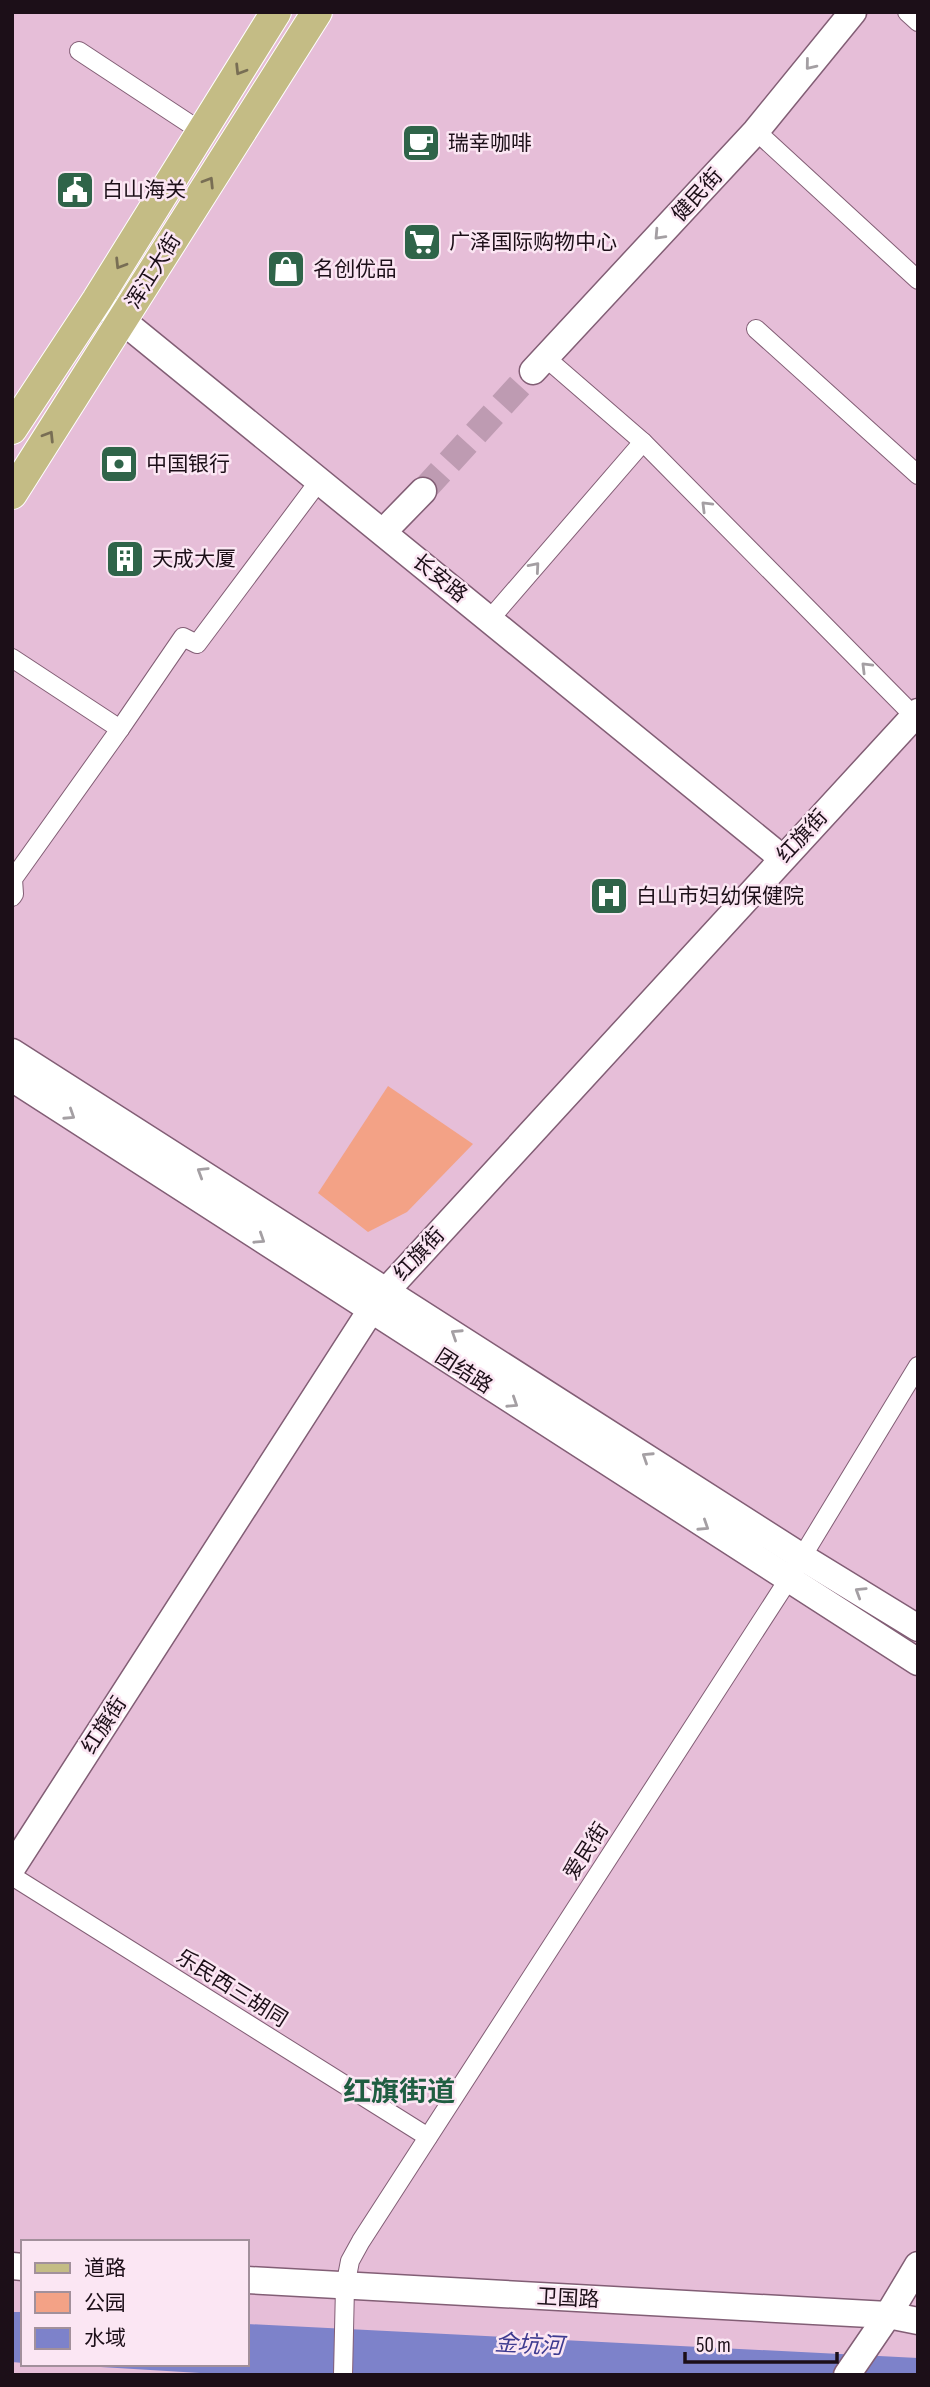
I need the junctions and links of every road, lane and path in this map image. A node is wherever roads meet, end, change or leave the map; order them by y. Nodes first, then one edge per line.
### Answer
1 (276, 12) edge
2 (317, 12) edge
3 (853, 12) edge
4 (907, 12) edge
5 (918, 22) edge
6 (79, 51) dead end
7 (756, 131) junction
8 (201, 132) junction
9 (918, 280) edge
10 (97, 300) junction
11 (121, 320) junction
12 (756, 329) dead end
13 (539, 365) joint
14 (12, 429) edge
15 (643, 442) junction
16 (918, 475) edge
17 (319, 481) junction
18 (423, 491) tunnel mouth
19 (12, 494) edge
20 (383, 532) junction
21 (490, 619) junction
22 (12, 658) edge
23 (916, 714) edge
24 (120, 729) junction
25 (782, 858) junction
26 (12, 897) edge
27 (12, 1052) edge
28 (12, 1078) edge
29 (379, 1300) junction
30 (918, 1366) edge
31 (802, 1557) junction
32 (788, 1580) junction
33 (918, 1628) edge
34 (918, 1662) edge
35 (12, 1868) edge
36 (12, 1876) edge
37 (428, 2137) junction
38 (918, 2265) edge
39 (248, 2280) edge
40 (345, 2299) junction
41 (918, 2308) edge
42 (888, 2315) junction
43 (918, 2321) edge
44 (343, 2375) edge
45 (847, 2375) edge

1 -> 8 main road, 浑江大街
11 -> 2 main road, 浑江大街
3 -> 7 street, 健民街
4 - 5 street
6 - 8 street
7 - 9 street
7 -> 13 street, 健民街
8 -> 10 main road, 浑江大街
10 - 11 street, 长安路
10 - 14 main road, 浑江大街
11 - 17 street, 长安路
19 -> 11 main road, 浑江大街
12 - 16 street
13 - 15 street
21 -> 15 street
23 -> 15 street
17 - 20 street, 长安路
17 - 24 street
18 - 20 street
20 - 21 street, 长安路
21 - 25 street, 长安路
22 - 24 street
23 - 25 street, 红旗街
24 - 26 street
25 - 29 street, 红旗街
29 -> 27 street, 团结路
28 -> 29 street, 团结路
31 -> 29 street, 团结路
29 -> 32 street, 团结路
29 - 35 street, 红旗街
30 - 31 street, 爱民街
31 - 32 street, 爱民街
33 -> 31 street, 团结路
32 - 34 street, 团结路
32 - 37 street, 爱民街
36 - 37 street, 乐民西三胡同
37 - 40 street, 爱民街
38 - 42 street
39 - 40 street, 卫国路
40 - 42 street, 卫国路
40 - 44 street, 爱民街
41 - 42 street
42 - 43 street
42 - 45 street

